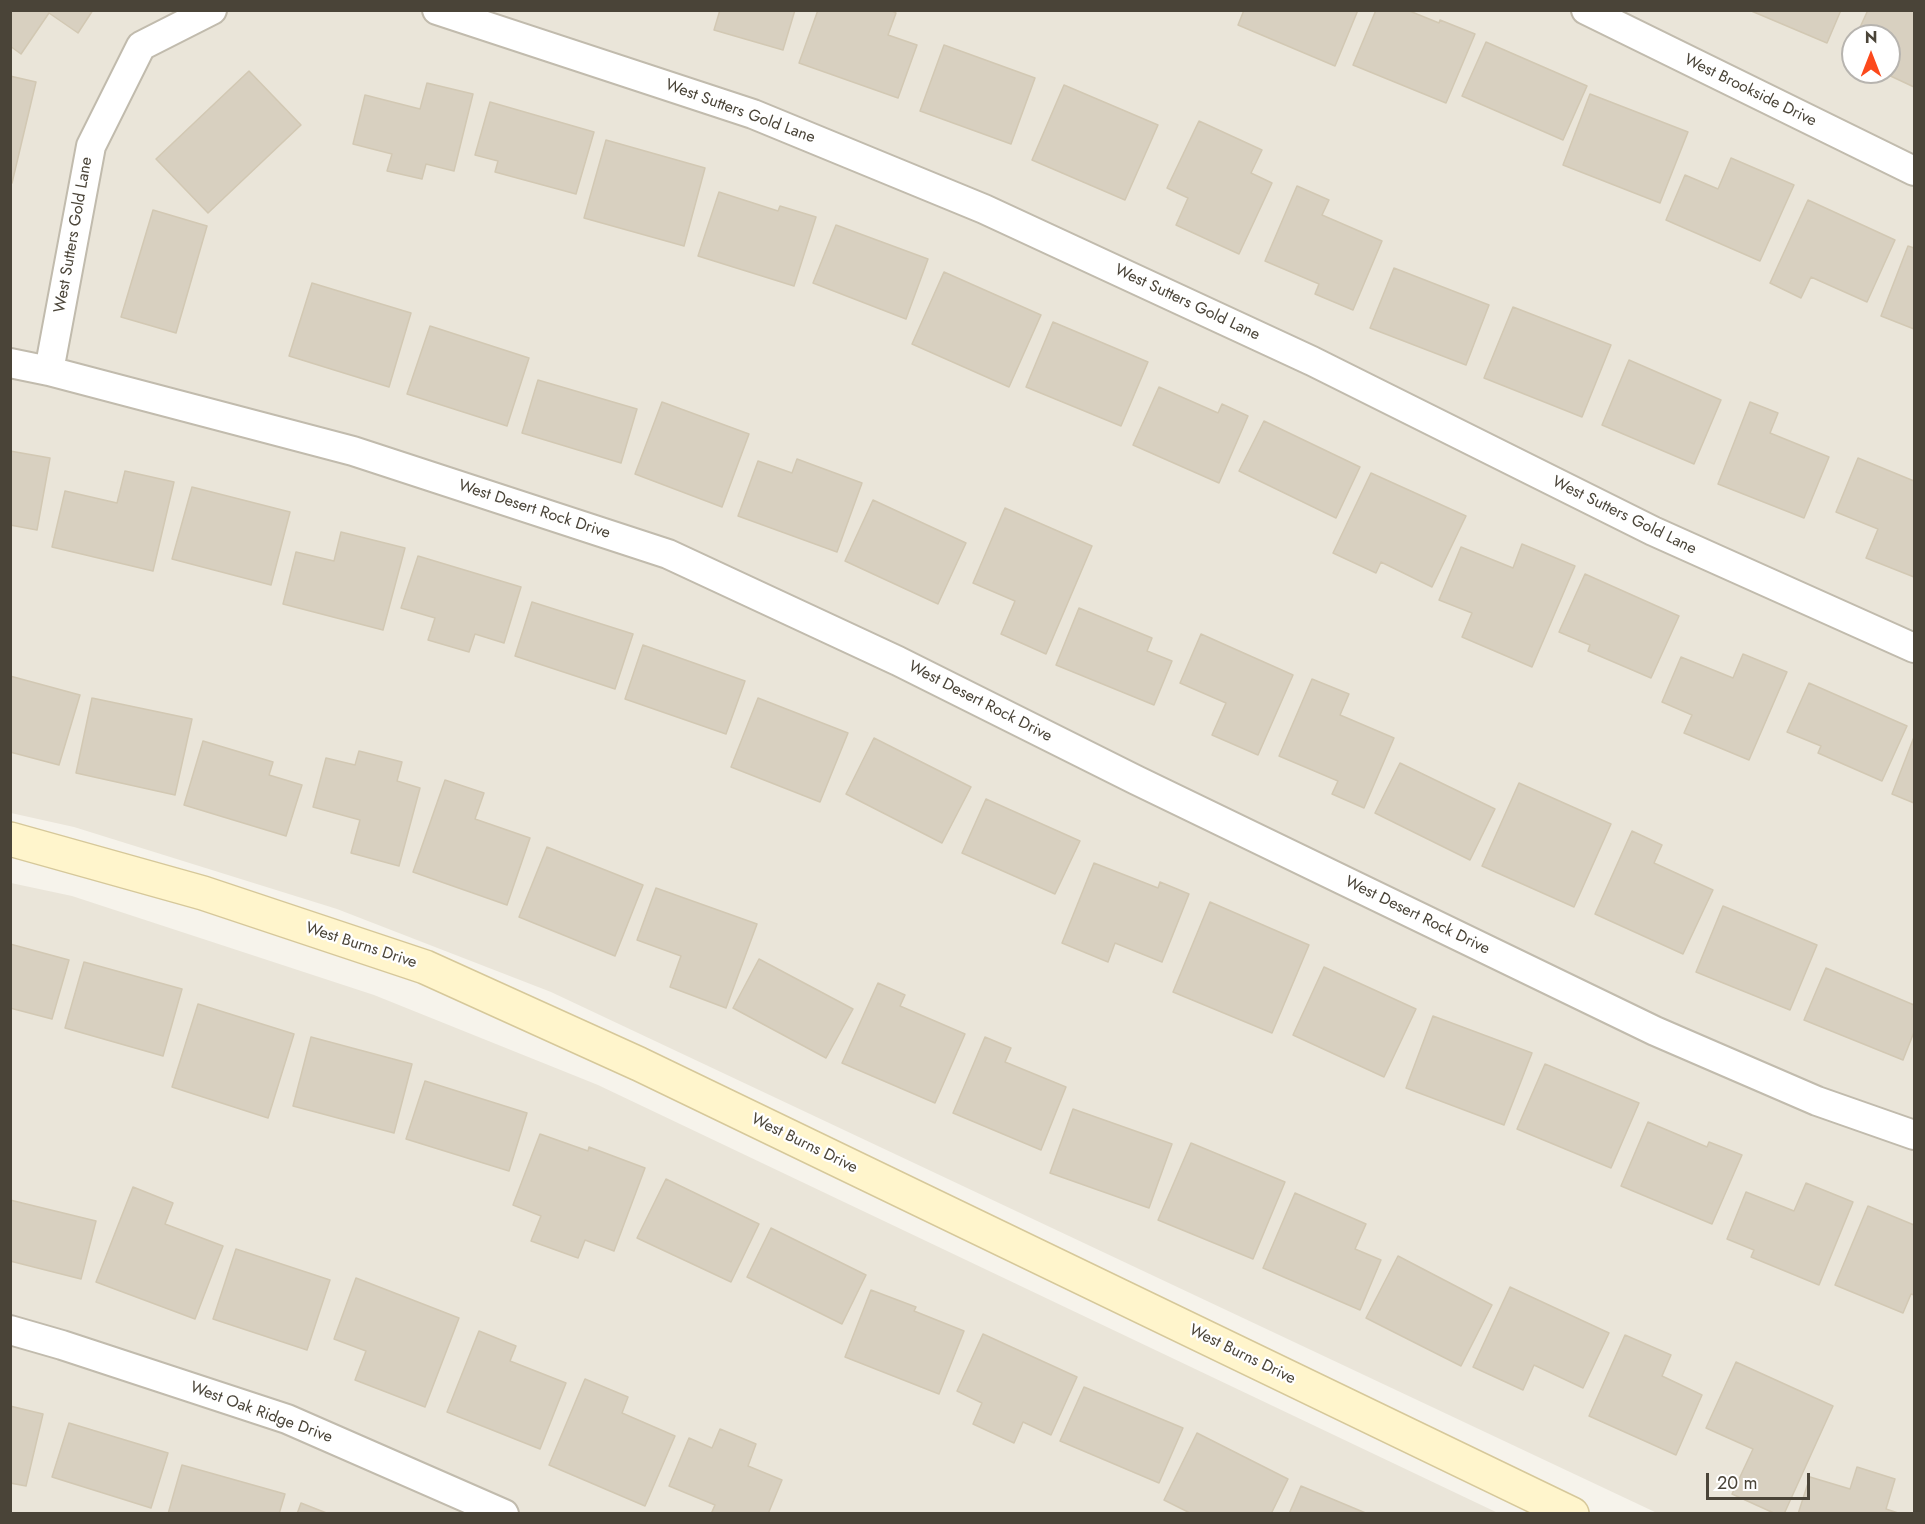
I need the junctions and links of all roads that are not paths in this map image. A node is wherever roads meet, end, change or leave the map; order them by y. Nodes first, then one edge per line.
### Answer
1 (212, 10) edge
2 (437, 10) edge
3 (1586, 10) edge
4 (1914, 171) edge
5 (10, 363) edge
6 (50, 370) junction
7 (1914, 648) edge
8 (10, 839) edge
9 (1914, 1135) edge
10 (10, 1330) edge
11 (504, 1514) edge
12 (1572, 1514) edge

1 - 6 street, West Sutters Gold Lane
2 - 7 street, West Sutters Gold Lane
3 - 4 street, West Brookside Drive
5 - 6 street, West Desert Rock Drive
6 - 9 street, West Desert Rock Drive
8 - 12 street, West Burns Drive
10 - 11 street, West Oak Ridge Drive

